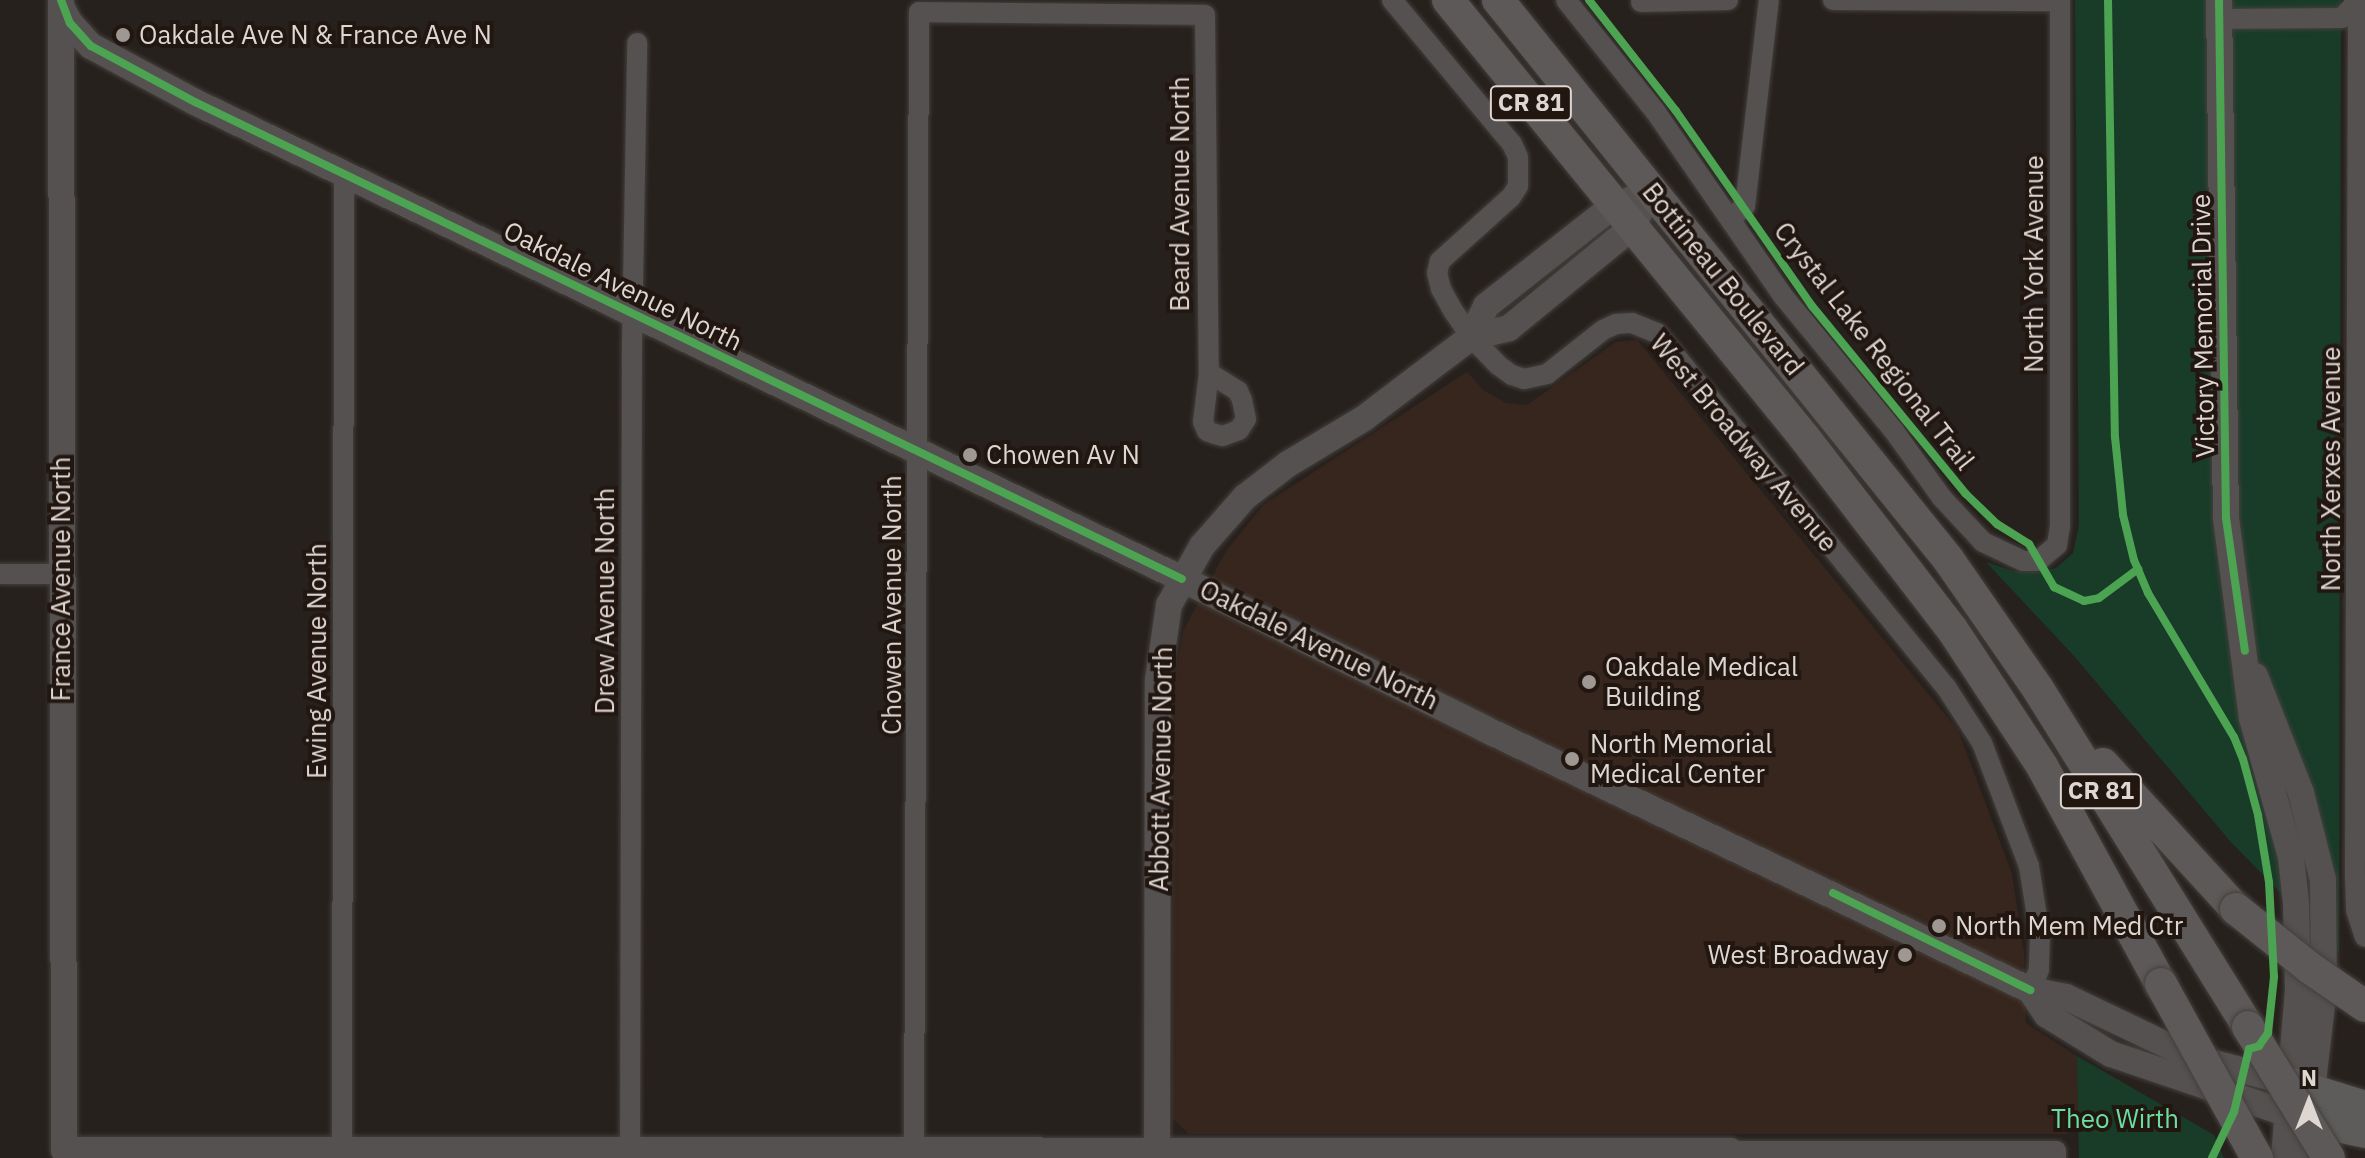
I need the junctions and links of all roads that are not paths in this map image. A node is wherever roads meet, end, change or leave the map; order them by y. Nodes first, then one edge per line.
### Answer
1 (1392, 0) edge
2 (1448, 0) edge
3 (1498, 0) edge
4 (1566, 0) edge
5 (1728, 0) edge
6 (1769, 0) edge
7 (1833, 0) edge
8 (2358, 0) edge
9 (2060, 1) edge
10 (1641, 2) dead end
11 (61, 4) edge
12 (2219, 10) edge
13 (919, 12) joint
14 (637, 43) dead end
15 (344, 172) junction
16 (1651, 192) junction
17 (1622, 217) junction
18 (1730, 219) junction
19 (633, 314) junction
20 (1471, 337) junction
21 (1209, 373) dead end
22 (919, 451) junction
23 (0, 574) edge
24 (61, 574) junction
25 (1182, 579) junction
26 (2361, 579) edge
27 (1995, 625) junction
28 (2365, 937) edge
29 (2030, 990) junction
30 (2365, 1006) edge
31 (2301, 1086) junction
32 (2365, 1106) edge
33 (2298, 1118) junction
34 (2365, 1133) edge
35 (342, 1150) junction
36 (914, 1151) junction
37 (1157, 1152) junction
38 (64, 1154) edge
39 (630, 1154) edge
40 (976, 1154) edge
41 (1434, 1155) edge
42 (1730, 1155) edge
43 (2056, 1155) edge
44 (2257, 1158) edge
45 (2284, 1158) edge
46 (2304, 1158) edge
47 (2329, 1158) edge

1 - 20 street, West Broadway Avenue
2 - 17 main road, Bottineau Boulevard / CR 81
3 - 16 main road, Bottineau Boulevard / CR 81
4 - 18 street
5 - 10 street
6 - 18 street
7 - 9 street
8 - 12 street
8 - 26 street, North Xerxes Avenue
9 - 18 street, North York Avenue
11 - 15 street, Oakdale Avenue North
11 - 24 street, France Avenue North
12 - 31 street, Victory Memorial Drive
13 - 21 street, Beard Avenue North
13 - 22 street, Chowen Avenue North
14 - 19 street, Drew Avenue North
15 - 19 street, Oakdale Avenue North
15 - 35 street, Ewing Avenue North
16 - 17 street, Abbott Avenue North
16 - 27 main road, Bottineau Boulevard / CR 81
17 - 20 street, Abbott Avenue North
17 - 44 main road, Bottineau Boulevard / CR 81, bridge
19 - 22 street, Oakdale Avenue North
19 - 39 street, Drew Avenue North
20 - 25 street, Abbott Avenue North
20 - 29 street, West Broadway Avenue
22 - 25 street, Oakdale Avenue North
22 - 36 street, Chowen Avenue North
23 - 24 street
24 - 38 street, France Avenue North
25 - 29 street, Oakdale Avenue North
25 - 37 street, Abbott Avenue North
26 - 28 street, North Xerxes Avenue
27 - 30 main road, bridge
27 - 47 main road, CR 81, bridge
29 - 31 street, Oakdale Avenue North
29 - 33 street, Oakdale Avenue North
31 - 32 main road
31 - 33 street, Victory Memorial Drive
33 - 34 main road
33 - 45 street
33 - 46 street
35 - 38 street
35 - 39 street
36 - 39 street
36 - 40 street
37 - 40 street
37 - 41 street
41 - 42 street
42 - 43 street

